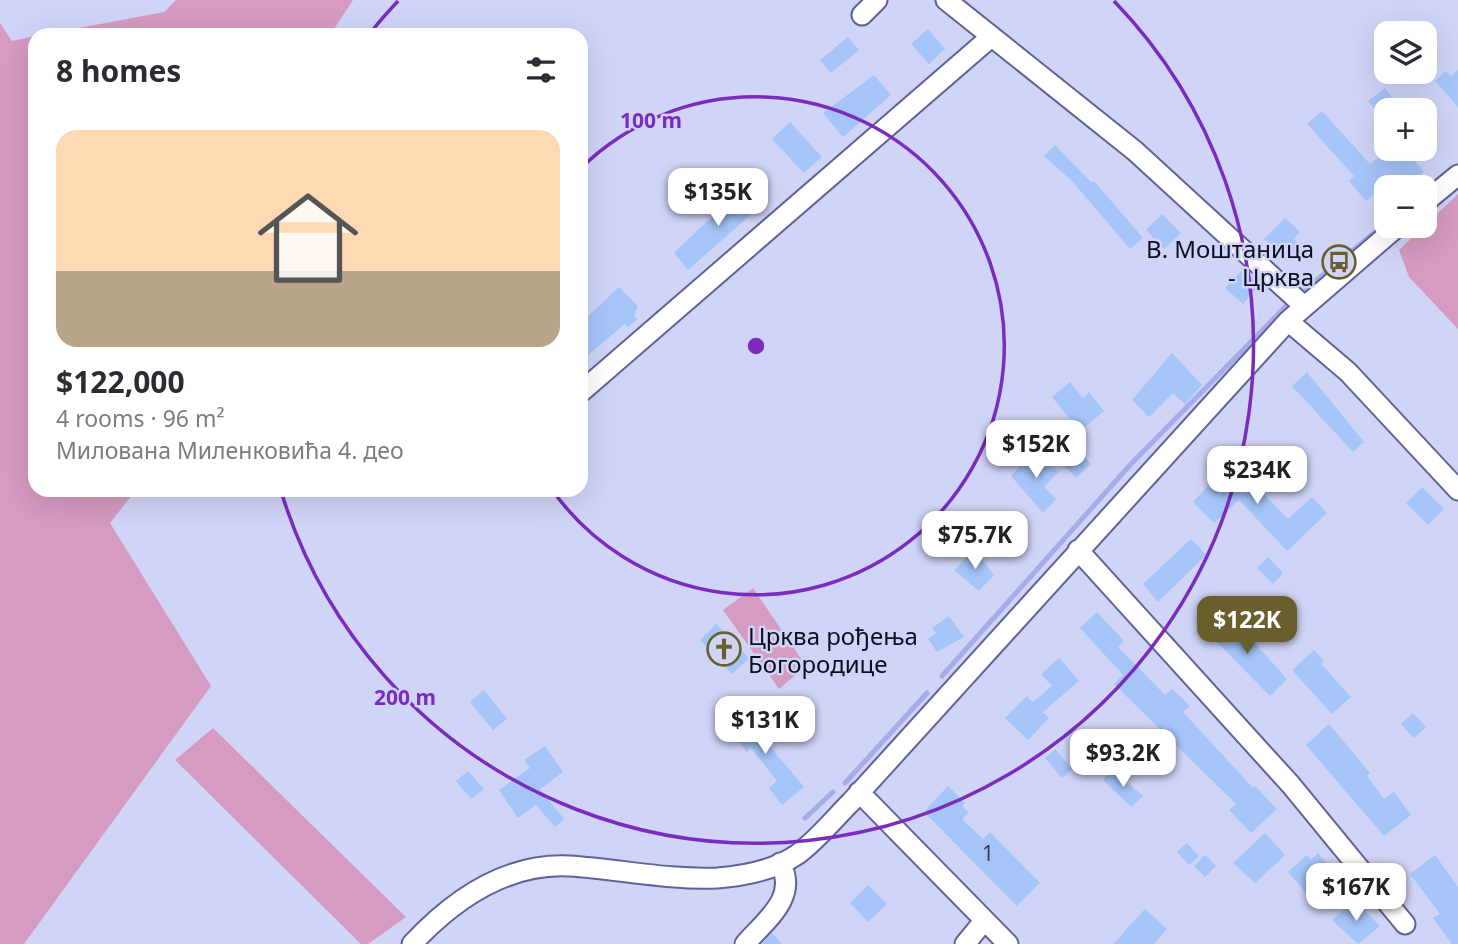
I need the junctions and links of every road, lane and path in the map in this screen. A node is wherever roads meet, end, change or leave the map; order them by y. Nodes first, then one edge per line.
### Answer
1 (877, 0) edge
2 (946, 0) edge
3 (862, 15) dead end
4 (991, 37) junction
5 (1458, 175) edge
6 (1437, 192) edge
7 (1384, 238) edge
8 (1304, 306) junction
9 (1288, 321) junction
10 (588, 386) edge
11 (1458, 490) edge
12 (1078, 550) junction
13 (859, 792) junction
14 (780, 863) junction
15 (984, 921) junction
16 (1405, 924) dead end
17 (412, 944) edge
18 (745, 944) edge
19 (965, 944) edge
20 (1009, 944) edge

1 - 3 street
2 - 4 street
4 - 8 street
4 - 10 street
5 - 6 street
7 - 8 street
8 - 9 street
9 - 11 street
9 - 12 street
12 - 13 street
12 - 16 street
13 - 14 street
13 - 15 street
14 - 17 street
14 - 18 street
15 - 19 street
15 - 20 street

